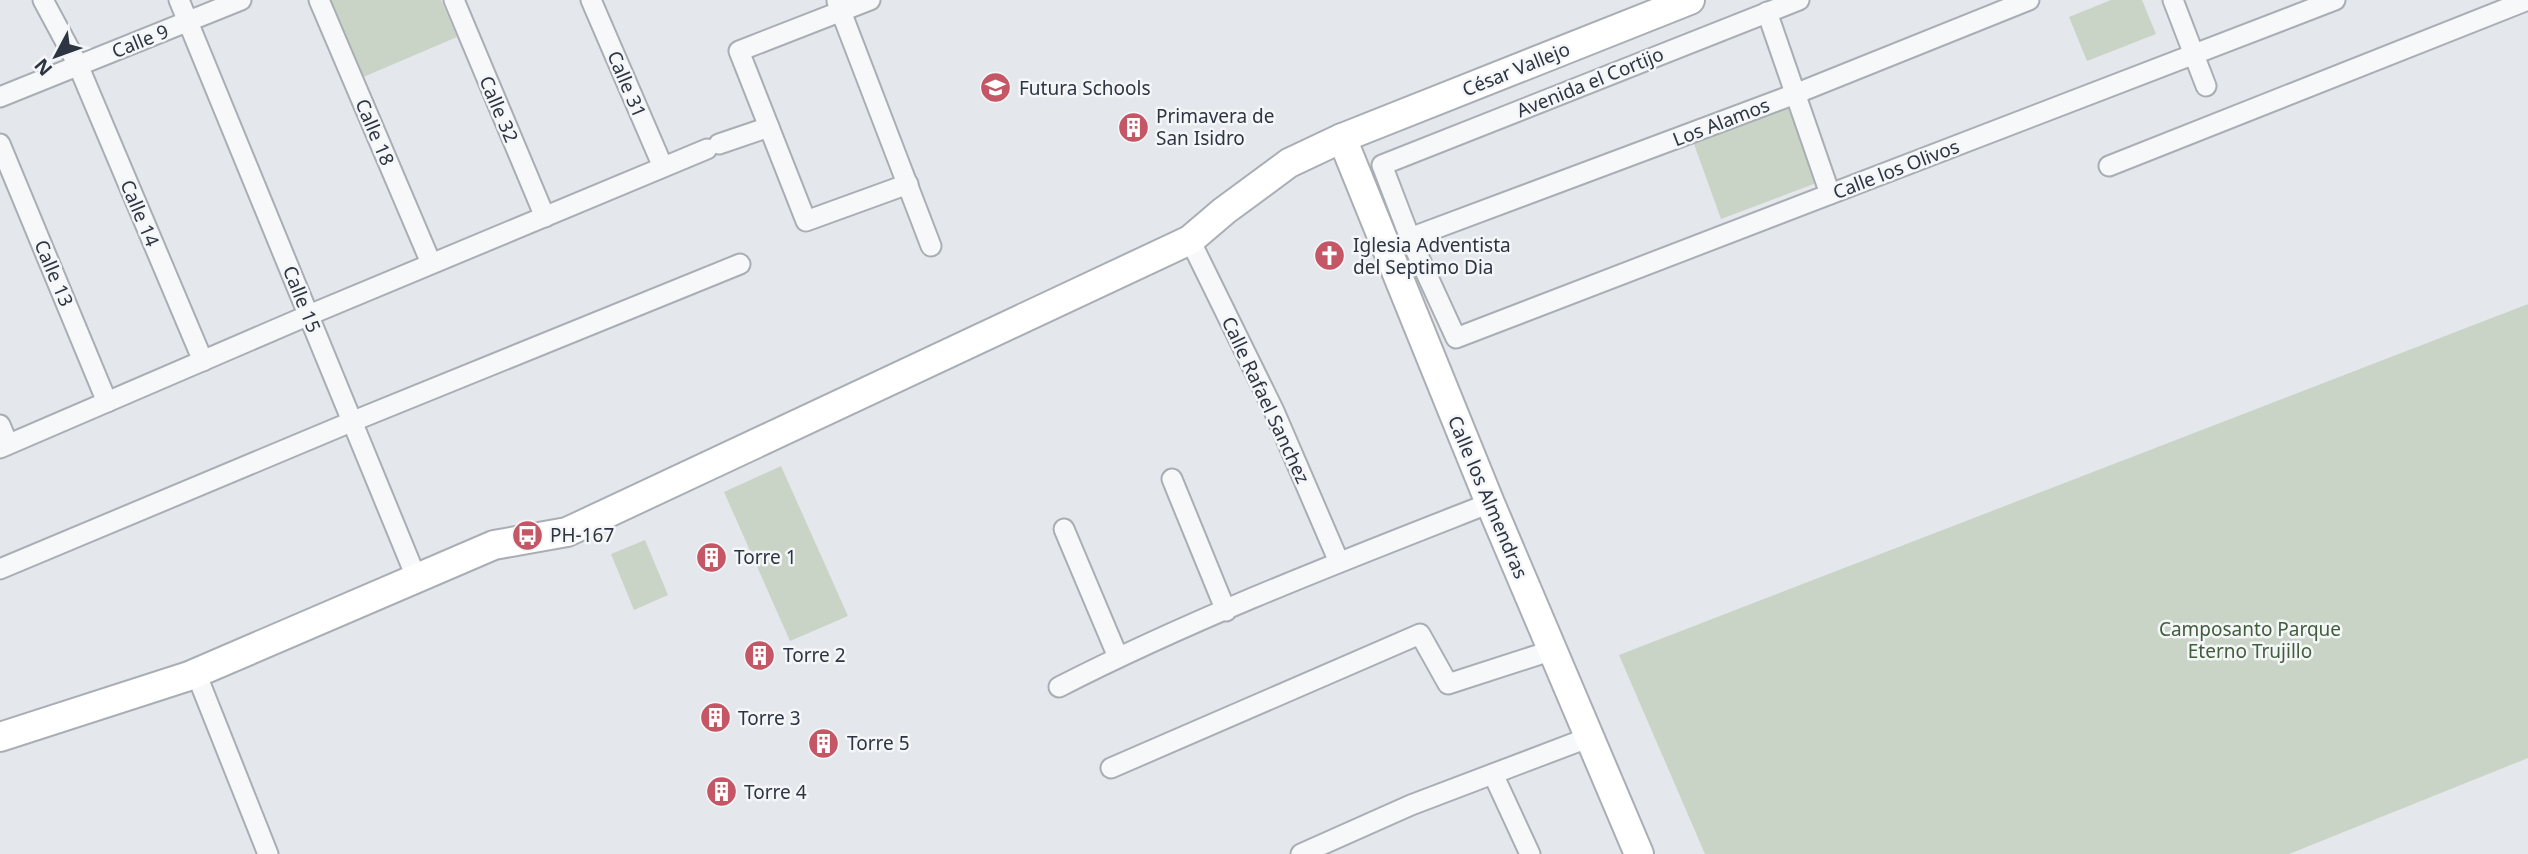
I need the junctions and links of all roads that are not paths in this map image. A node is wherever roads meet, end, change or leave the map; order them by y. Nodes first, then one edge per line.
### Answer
1 (43, 0) edge
2 (178, 0) edge
3 (241, 0) edge
4 (319, 0) edge
5 (454, 0) edge
6 (591, 0) edge
7 (870, 0) edge
8 (1690, 0) edge
9 (1799, 0) edge
10 (2029, 0) edge
11 (2173, 0) edge
12 (2335, 0) edge
13 (2528, 0) edge
14 (839, 6) edge
15 (1767, 12) junction
16 (188, 22) junction
17 (2193, 55) junction
18 (78, 65) junction
19 (2206, 86) dead end
20 (1795, 94) junction
21 (0, 97) edge
22 (769, 127) junction
23 (1342, 138) junction
24 (0, 144) edge
25 (2109, 166) dead end
26 (663, 167) junction
27 (908, 184) junction
28 (1830, 194) junction
29 (545, 217) junction
30 (1410, 238) junction
31 (1190, 240) junction
32 (931, 246) dead end
33 (431, 263) junction
34 (740, 264) dead end
35 (309, 315) junction
36 (203, 361) junction
37 (107, 402) junction
38 (351, 422) junction
39 (0, 425) edge
40 (4, 446) edge
41 (1172, 479) dead end
42 (1490, 503) junction
43 (1064, 529) dead end
44 (1339, 562) junction
45 (0, 569) edge
46 (416, 577) junction
47 (1226, 611) junction
48 (1553, 650) junction
49 (1118, 657) junction
50 (196, 673) junction
51 (1059, 687) dead end
52 (0, 737) edge
53 (1590, 737) junction
54 (1111, 768) dead end
55 (1493, 774) junction
56 (268, 854) edge
57 (1301, 854) edge
58 (1530, 854) edge
59 (1639, 854) edge

1 - 18 street, Calle 14
2 - 16 street, Calle 15
3 - 16 street, Calle 9
4 - 33 street, Calle 18
5 - 29 street, Calle 32
6 - 26 street, Calle 31
7 - 14 street
8 - 23 street, César Vallejo
9 - 15 street, Avenida el Cortijo
10 - 20 street, Los Alamos
11 - 17 street
12 - 17 street, Calle los Olivos
13 - 25 street
14 - 22 street
14 - 27 street
15 - 20 street
15 - 30 street, Avenida el Cortijo
16 - 18 street, Calle 9
16 - 35 street, Calle 15
17 - 19 street
17 - 28 street, Calle los Olivos
18 - 21 street, Calle 9
18 - 36 street, Calle 14
20 - 28 street
20 - 30 street, Los Alamos
22 - 26 street
22 - 27 street
23 - 31 street, César Vallejo
23 - 42 street, Calle los Almendras
24 - 37 street, Calle 13
26 - 29 street
27 - 32 street
28 - 30 street, Calle los Olivos
29 - 33 street
31 - 44 street, Calle Rafael Sanchez
31 - 46 street, César Vallejo
33 - 35 street
34 - 38 street
35 - 36 street
35 - 38 street, Calle 15
36 - 37 street
37 - 40 street
38 - 45 street
38 - 46 street, Calle 15
39 - 40 street
41 - 47 street
42 - 44 street
42 - 48 street, Calle los Almendras
43 - 49 street
44 - 47 street
46 - 50 street, César Vallejo
47 - 49 street
48 - 53 street, Calle los Almendras
48 - 54 street
49 - 51 street
50 - 52 street, César Vallejo
50 - 56 street
53 - 55 street
53 - 59 street, Calle los Almendras
55 - 57 street
55 - 58 street

